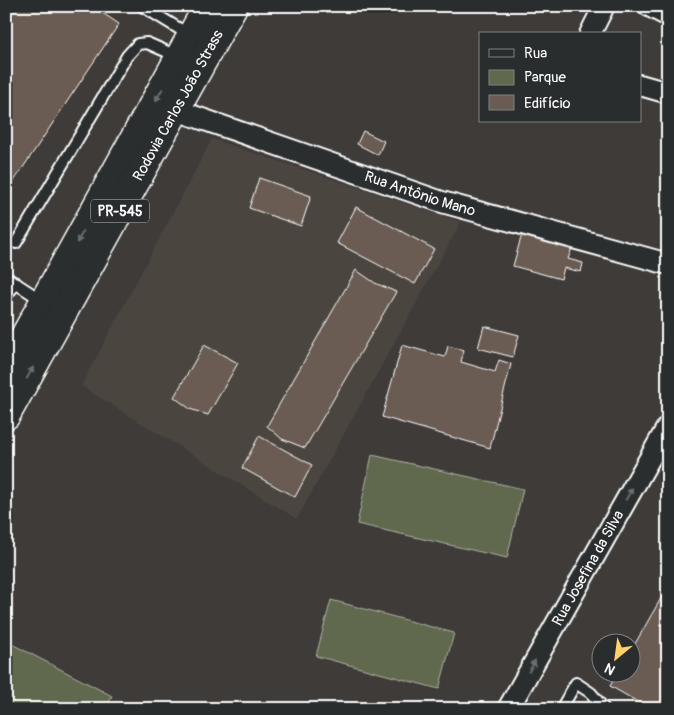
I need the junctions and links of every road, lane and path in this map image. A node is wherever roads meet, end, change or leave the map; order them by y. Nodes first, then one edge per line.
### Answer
1 (142, 6) edge
2 (208, 6) edge
3 (233, 6) edge
4 (604, 6) edge
5 (649, 6) edge
6 (668, 16) edge
7 (591, 32) edge
8 (185, 47) junction
9 (642, 86) edge
10 (667, 92) edge
11 (176, 110) junction
12 (16, 243) dead end
13 (668, 264) edge
14 (6, 277) edge
15 (16, 283) junction
16 (6, 296) edge
17 (44, 302) junction
18 (6, 370) edge
19 (6, 415) edge
20 (668, 426) edge
21 (508, 709) edge
22 (561, 709) edge
23 (604, 709) edge

1 - 8 lane
2 - 8 highway, Rodovia Carlos João Strass / PR-545
3 - 11 highway, Rodovia Carlos João Strass / PR-545
4 - 7 street
5 - 6 street
8 - 12 lane
8 -> 17 highway, Rodovia Carlos João Strass / PR-545
9 - 10 street
11 - 13 street, Rua Antônio Mano
19 -> 11 highway, Rodovia Carlos João Strass / PR-545
14 - 15 lane
15 - 16 lane
15 - 17 lane
17 - 18 highway, Rodovia Carlos João Strass / PR-545
21 -> 20 street, Rua Josefina da Silva
22 - 23 lane

